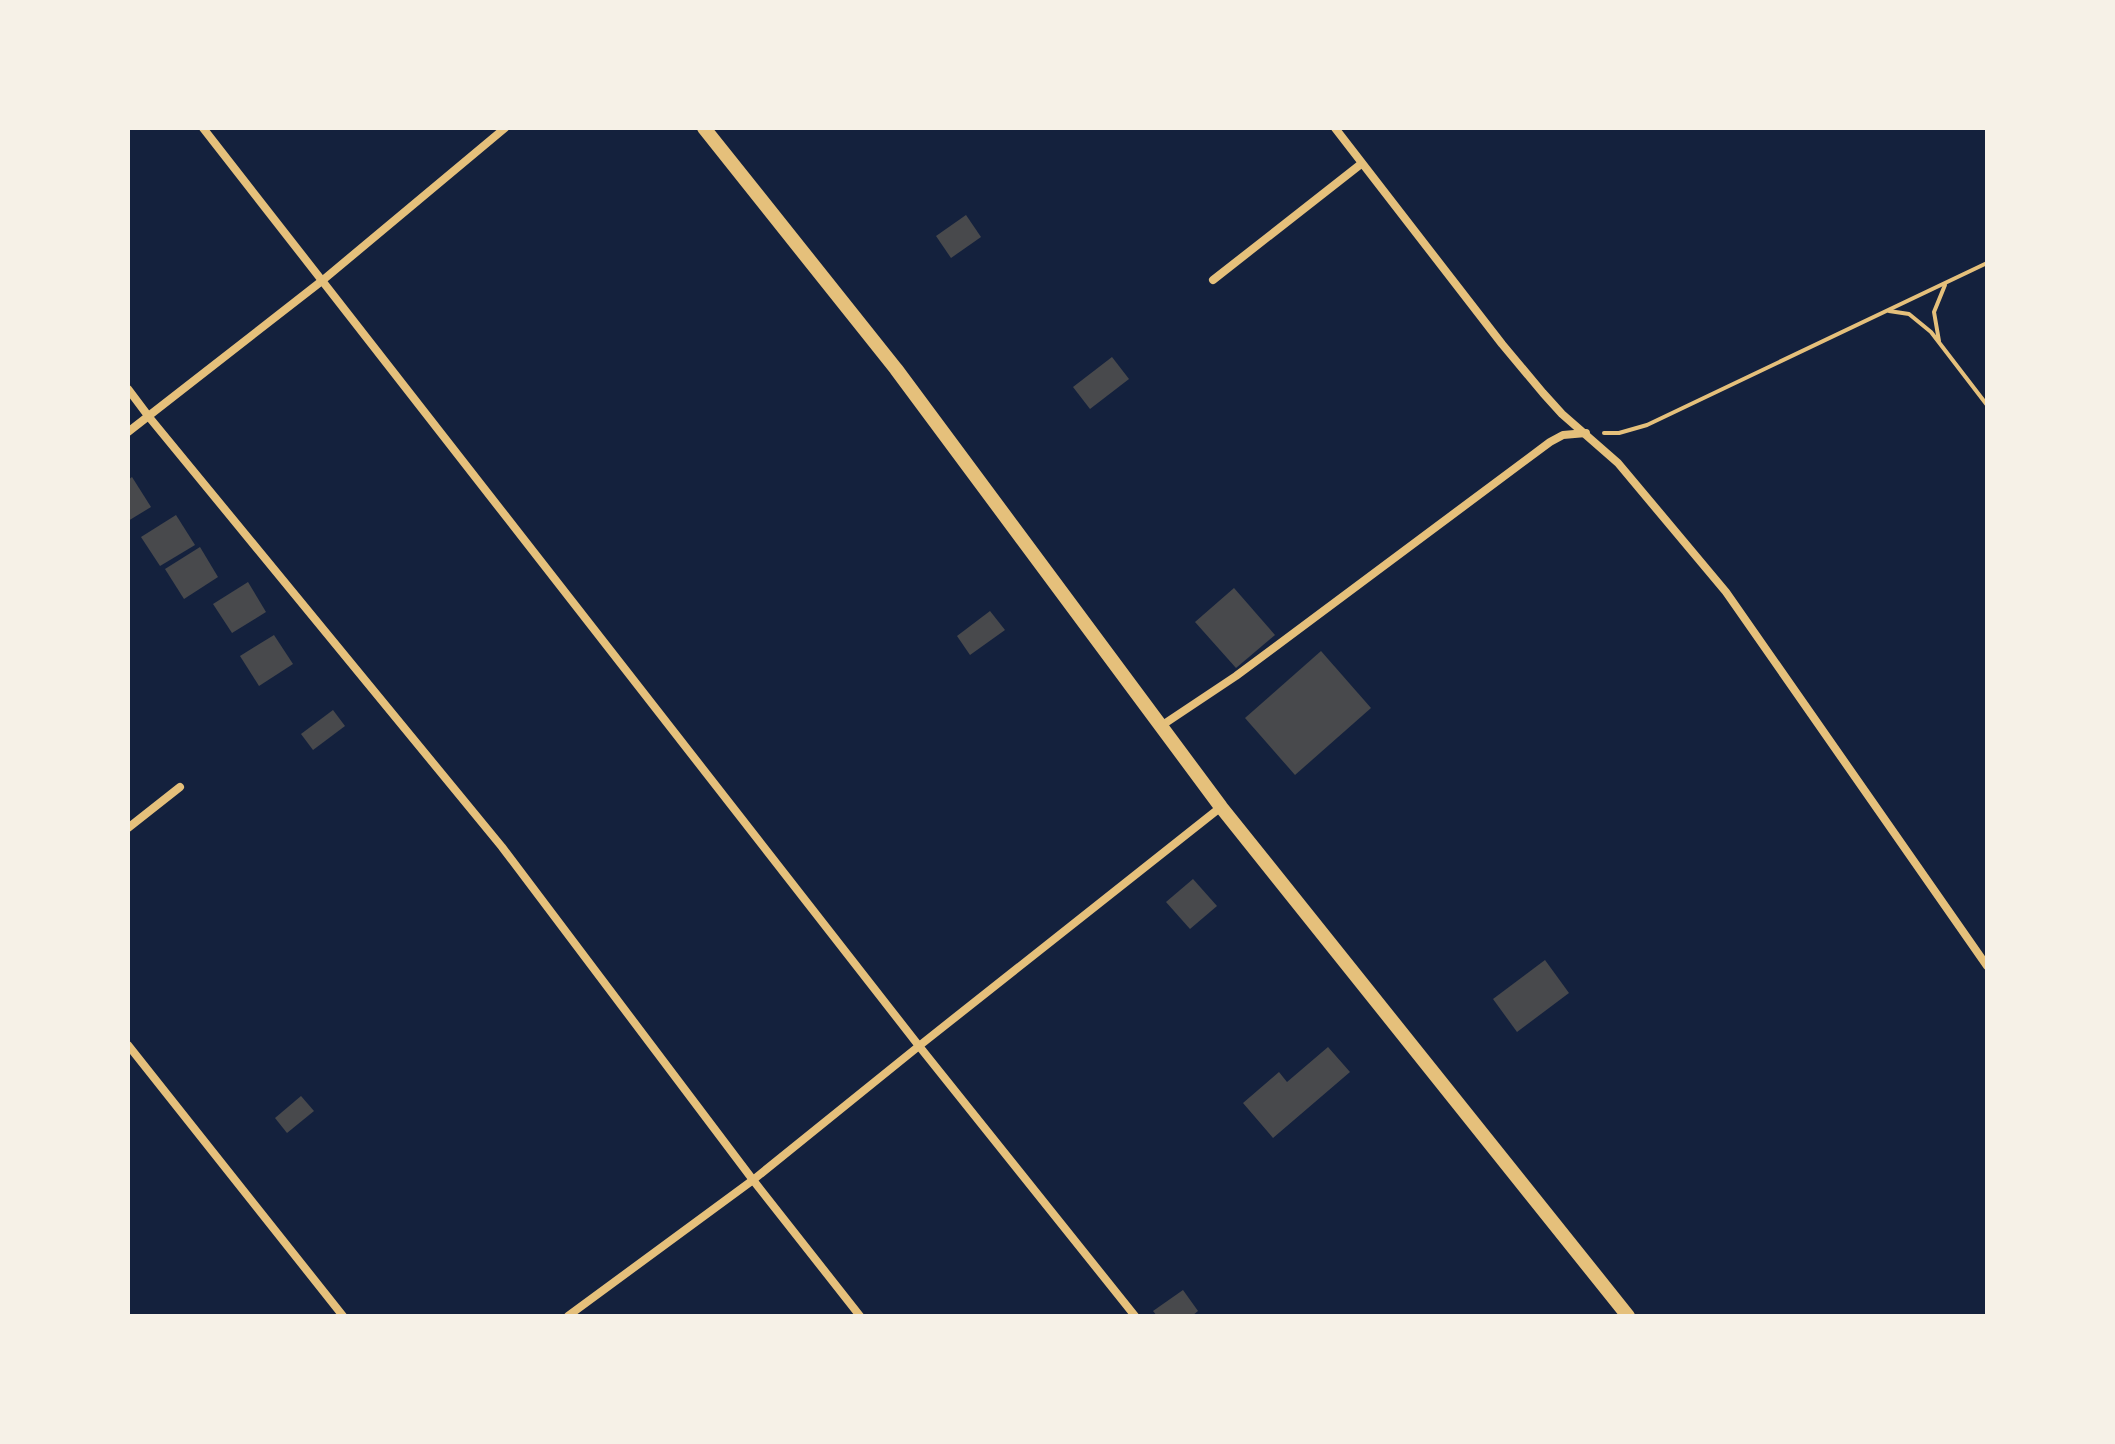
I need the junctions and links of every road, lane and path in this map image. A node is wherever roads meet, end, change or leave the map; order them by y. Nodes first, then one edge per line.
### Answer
1 (203, 128) edge
2 (505, 128) edge
3 (704, 128) edge
4 (1335, 128) edge
5 (1361, 164) junction
6 (1987, 263) edge
7 (323, 280) junction
8 (1213, 280) dead end
9 (1945, 282) junction
10 (1887, 311) junction
11 (1940, 343) junction
12 (128, 389) edge
13 (1987, 405) edge
14 (149, 417) junction
15 (128, 432) edge
16 (1586, 433) junction
17 (1161, 726) junction
18 (180, 787) dead end
19 (1221, 807) junction
20 (128, 828) edge
21 (1987, 966) edge
22 (128, 1045) edge
23 (919, 1046) junction
24 (753, 1180) junction
25 (343, 1316) edge
26 (568, 1316) edge
27 (860, 1316) edge
28 (1135, 1316) edge
29 (1628, 1316) edge

1 - 7 street
2 - 7 street
3 - 17 street
4 - 5 street
5 - 8 street
5 - 16 street
6 - 9 path
7 - 14 street
7 - 23 street
9 - 10 path
9 - 11 path
10 - 11 path
10 - 16 path
11 - 13 path
12 - 14 street
14 - 15 street
14 - 24 street
16 - 17 street
16 - 21 street
17 - 19 street
18 - 20 street
19 - 23 street
19 - 29 street
22 - 25 street
23 - 24 street
23 - 28 street
24 - 26 street
24 - 27 street

